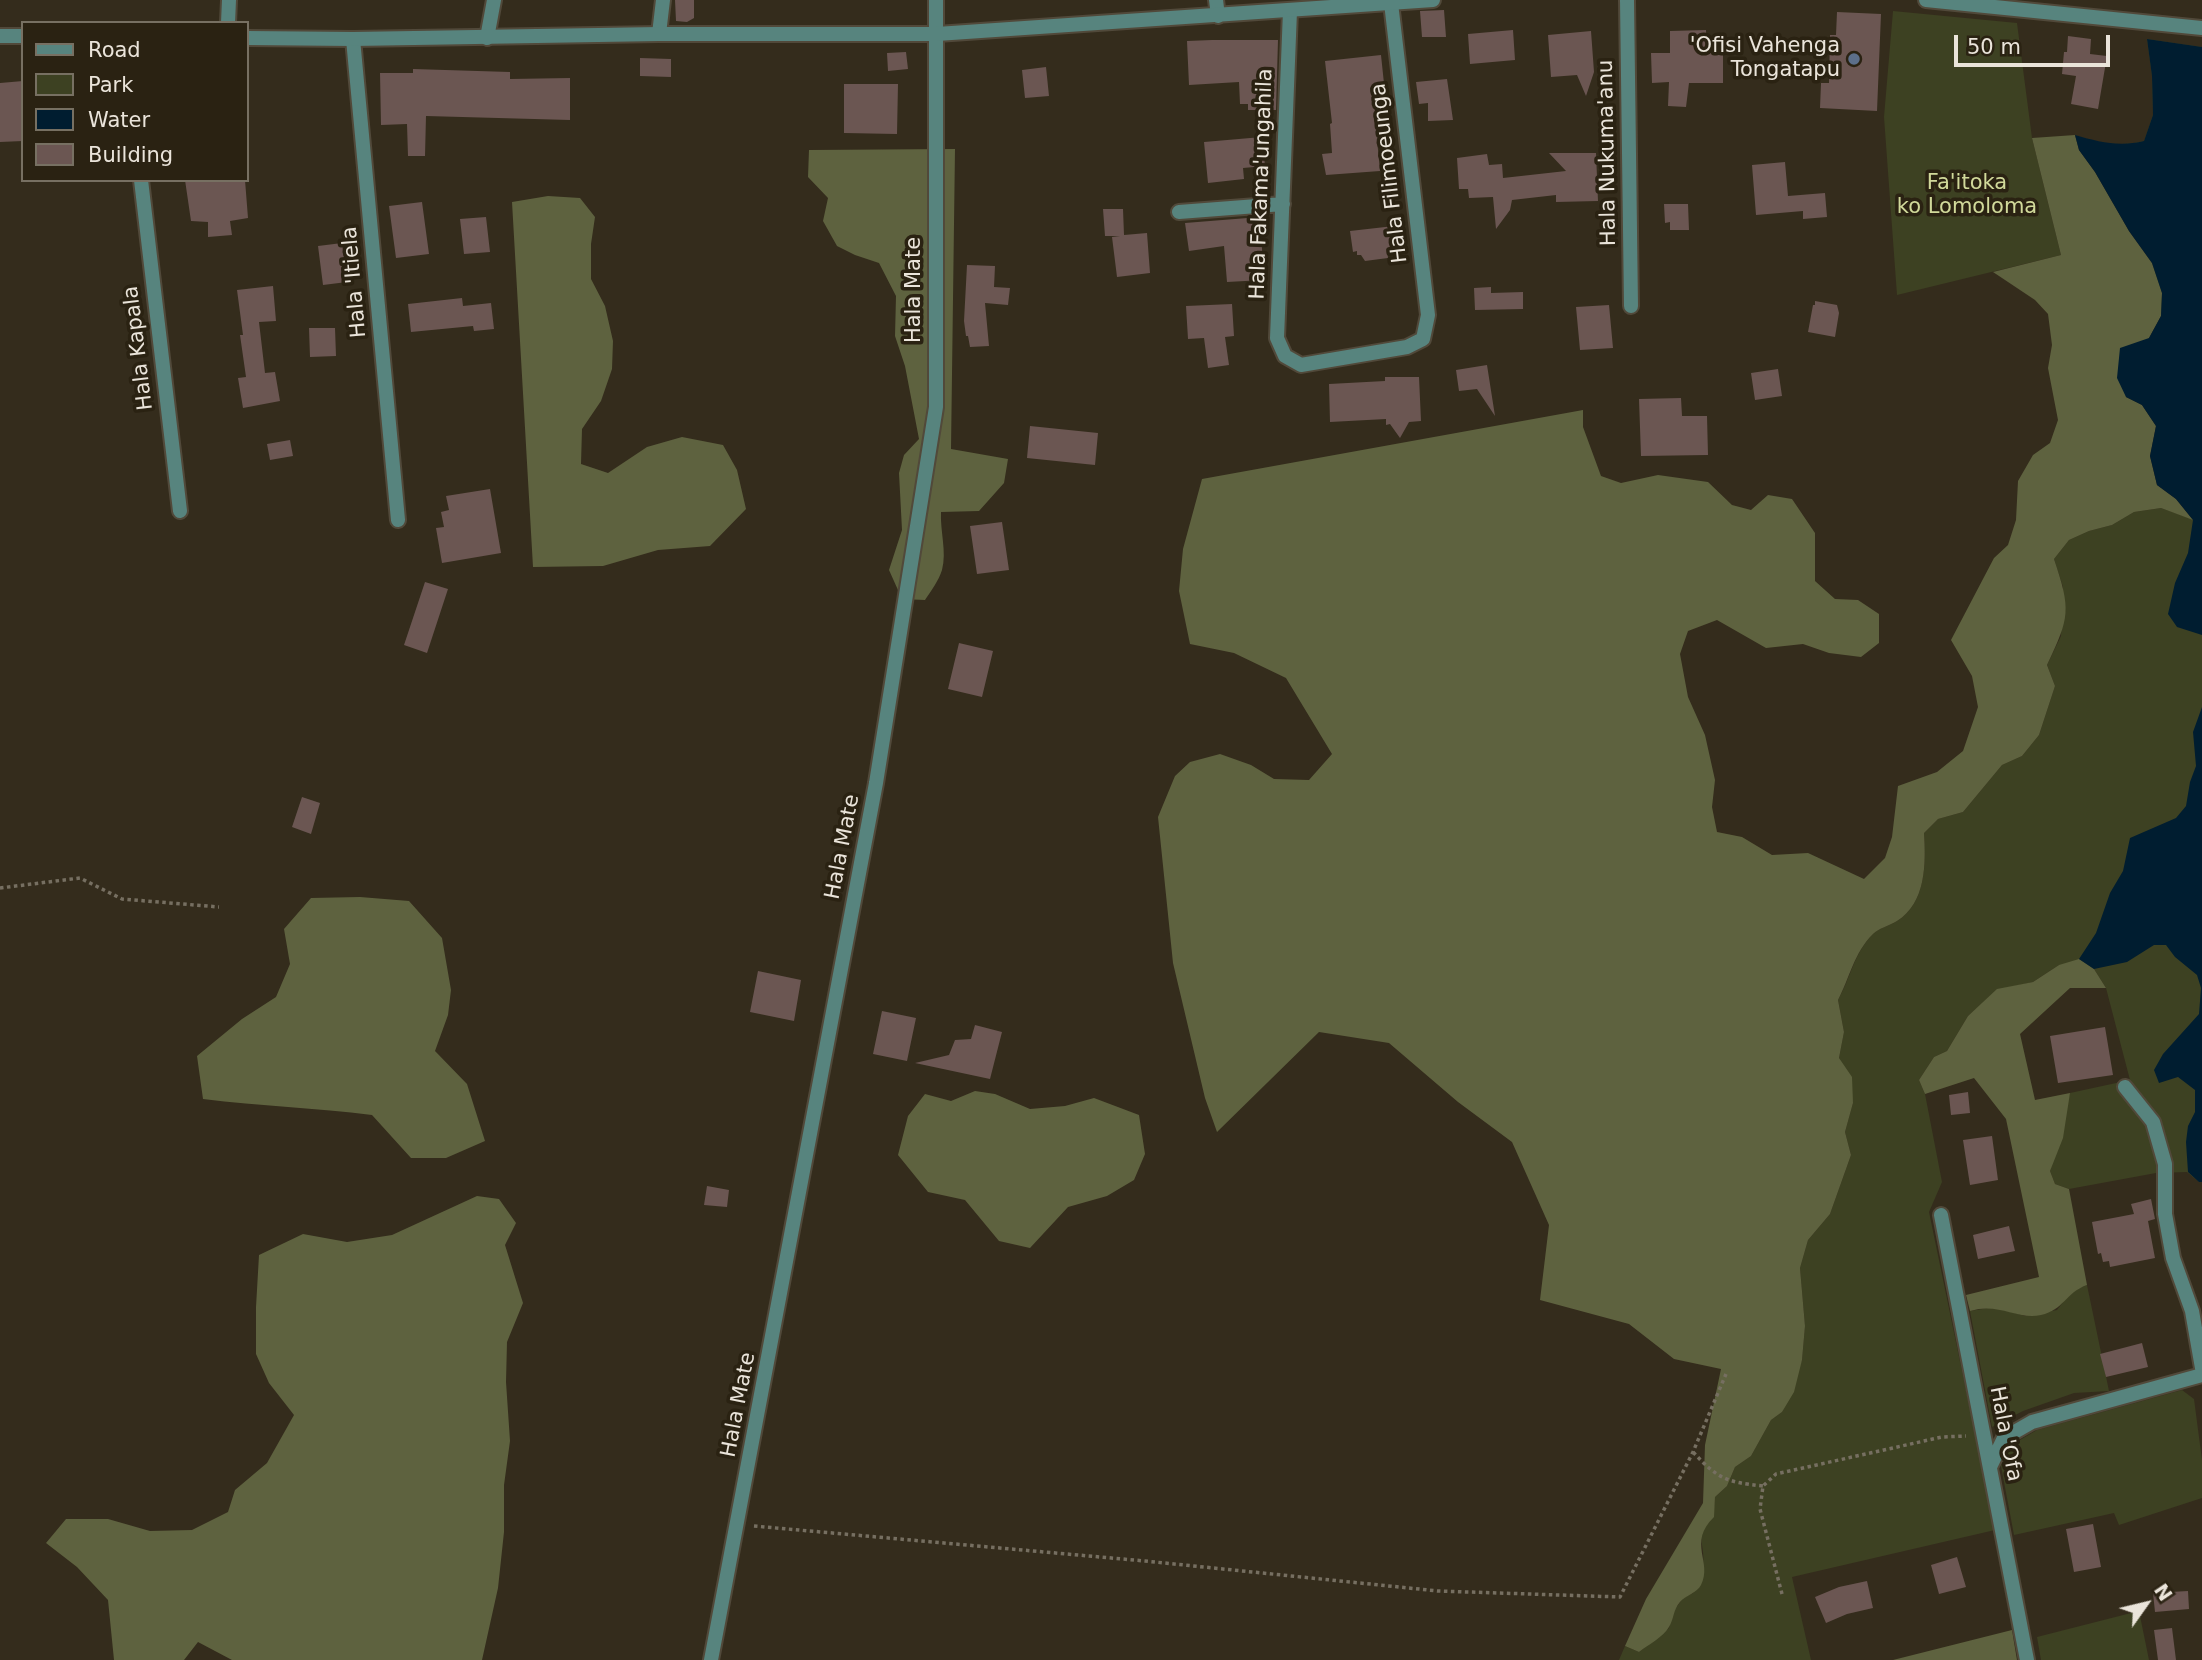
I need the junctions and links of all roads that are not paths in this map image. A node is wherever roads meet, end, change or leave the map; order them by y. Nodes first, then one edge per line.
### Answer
1 (229, 0) edge
2 (494, 0) edge
3 (663, 0) edge
4 (936, 0) edge
5 (1216, 0) edge
6 (1433, 0) edge
7 (1627, 0) edge
8 (1926, 0) edge
9 (1398, 2) edge
10 (1989, 3) edge
11 (1290, 11) junction
12 (1218, 16) junction
13 (228, 21) edge
14 (2202, 28) edge
15 (659, 34) junction
16 (937, 34) junction
17 (0, 36) edge
18 (21, 36) edge
19 (248, 38) edge
20 (487, 38) junction
21 (353, 39) junction
22 (141, 182) edge
23 (1283, 204) junction
24 (1179, 212) dead end
25 (1631, 306) dead end
26 (1285, 356) joint
27 (180, 511) dead end
28 (398, 520) dead end
29 (2125, 1087) dead end
30 (1941, 1215) dead end
31 (2202, 1368) edge
32 (2202, 1376) edge
33 (1990, 1466) junction
34 (711, 1660) edge
35 (2027, 1660) edge

1 - 13 street
2 - 20 street
3 - 15 street
4 - 16 street, Hala Mate
5 - 12 street
6 - 9 street
7 - 25 street, Hala Nukuma'anu
8 - 10 street
9 - 11 street
9 - 26 street, Hala Filimoeunga
10 - 14 street
11 - 12 street
11 - 23 street, Hala Fakama'ungahila
12 - 16 street
15 - 16 street
15 - 20 street
16 - 34 street, Hala Mate
17 - 18 street
19 - 21 street
20 - 21 street
21 - 28 street, Hala 'Itiela
22 - 27 street, Hala Kapala
23 - 24 street
23 - 26 street, Hala Fakama'ungahila
29 - 31 street
30 - 33 street, Hala 'Ofa
32 - 33 street
33 - 35 street, Hala 'Ofa

